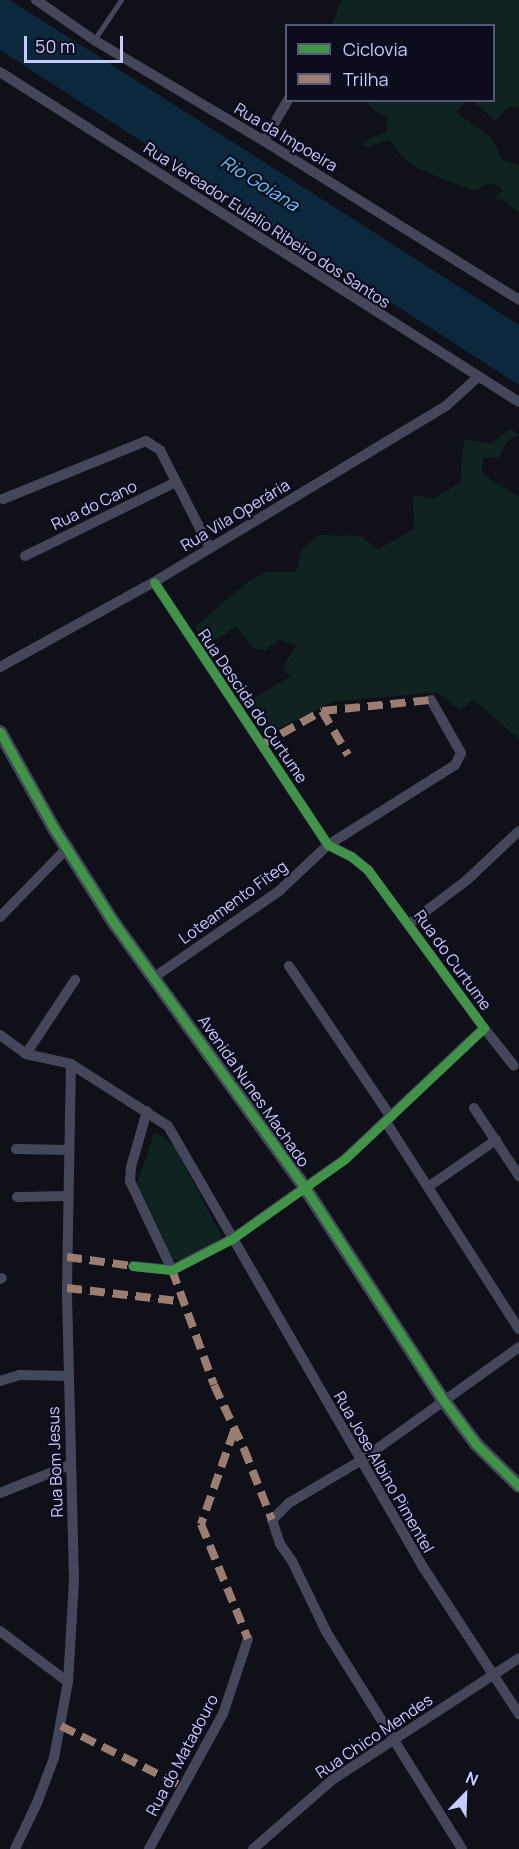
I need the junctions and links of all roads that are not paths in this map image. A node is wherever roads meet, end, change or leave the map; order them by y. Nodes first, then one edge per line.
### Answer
1 (36, 0) edge
2 (121, 0) edge
3 (94, 40) junction
4 (0, 72) edge
5 (287, 102) edge
6 (264, 141) junction
7 (519, 300) edge
8 (478, 377) junction
9 (519, 402) edge
10 (176, 482) junction
11 (3, 499) dead end
12 (210, 548) junction
13 (25, 556) dead end
14 (154, 582) junction
15 (1, 664) edge
16 (431, 700) dead end
17 (0, 732) edge
18 (519, 831) edge
19 (328, 845) junction
20 (68, 847) junction
21 (0, 917) edge
22 (409, 924) junction
23 (289, 966) dead end
24 (153, 978) junction
25 (75, 980) dead end
26 (484, 1028) junction
27 (0, 1035) edge
28 (26, 1054) junction
29 (71, 1064) junction
30 (514, 1066) dead end
31 (474, 1108) dead end
32 (147, 1111) junction
33 (389, 1120) junction
34 (496, 1140) junction
35 (16, 1149) dead end
36 (69, 1150) junction
37 (519, 1176) edge
38 (428, 1187) junction
39 (305, 1188) junction
40 (68, 1196) junction
41 (16, 1197) dead end
42 (232, 1239) junction
43 (133, 1266) dead end
44 (172, 1270) junction
45 (519, 1329) edge
46 (519, 1347) edge
47 (68, 1376) junction
48 (0, 1381) edge
49 (444, 1401) junction
50 (360, 1461) junction
51 (70, 1465) junction
52 (519, 1486) edge
53 (0, 1493) edge
54 (0, 1630) edge
55 (248, 1639) dead end
56 (519, 1658) edge
57 (493, 1675) junction
58 (68, 1682) junction
59 (519, 1714) edge
60 (395, 1738) junction
61 (15, 1849) edge
62 (148, 1849) edge
63 (253, 1849) edge
64 (462, 1849) edge

1 - 3 street, Rua da Impoeira
2 - 3 lane
3 - 6 street, Rua da Impoeira
4 - 8 street, Rua Vereador Eulalio Ribeiro dos Santos
5 - 6 street
6 - 7 street, Rua da Impoeira
8 - 9 street, Rua Vereador Eulalio Ribeiro dos Santos
8 - 12 street, Rua Vila Operária
10 - 11 street
10 - 12 street
10 - 13 street, Rua do Cano
12 - 14 street, Rua Vila Operária
14 - 15 street, Rua Vila Operária
14 - 19 street, Rua Descida do Curtume
16 - 19 street, Loteamento Fiteg
17 - 20 street, Avenida Nunes Machado
18 - 22 street
19 - 22 street, Rua do Curtume
19 - 24 street, Loteamento Fiteg
20 - 21 street
20 - 24 street, Avenida Nunes Machado
22 - 26 street, Rua do Curtume
23 - 33 street
24 - 39 street, Avenida Nunes Machado
25 - 28 street
26 - 30 street
26 - 33 street, Rua do Curtume
27 - 28 street
28 - 29 street, Rua Jose Albino Pimentel
29 - 32 street, Rua Jose Albino Pimentel
29 - 36 street, Rua Bom Jesus
31 - 34 street
32 - 42 street, Rua Jose Albino Pimentel
32 - 44 street
33 - 38 street
33 - 39 street, Rua do Curtume
34 - 37 street
34 - 38 street
35 - 36 street
36 - 40 street, Rua Bom Jesus
38 - 45 street
39 - 42 street, Rua do Curtume
39 - 49 street, Avenida Nunes Machado
40 - 41 street
40 - 47 street, Rua Bom Jesus
42 - 44 street, Rua do Curtume
42 - 50 street, Rua Jose Albino Pimentel
43 - 44 street
46 - 49 street
47 - 48 street
47 - 51 street, Rua Bom Jesus
49 - 50 street
49 - 52 street, Avenida Nunes Machado
50 - 57 street, Rua Jose Albino Pimentel
50 - 60 street
51 - 53 street
51 - 58 street, Rua Bom Jesus
54 - 58 street
55 - 62 street, Rua do Matadouro
56 - 57 street, Rua Chico Mendes
57 - 59 street, Rua Jose Albino Pimentel
57 - 60 street, Rua Chico Mendes
58 - 61 street, Rua Bom Jesus
60 - 63 street, Rua Chico Mendes
60 - 64 street

